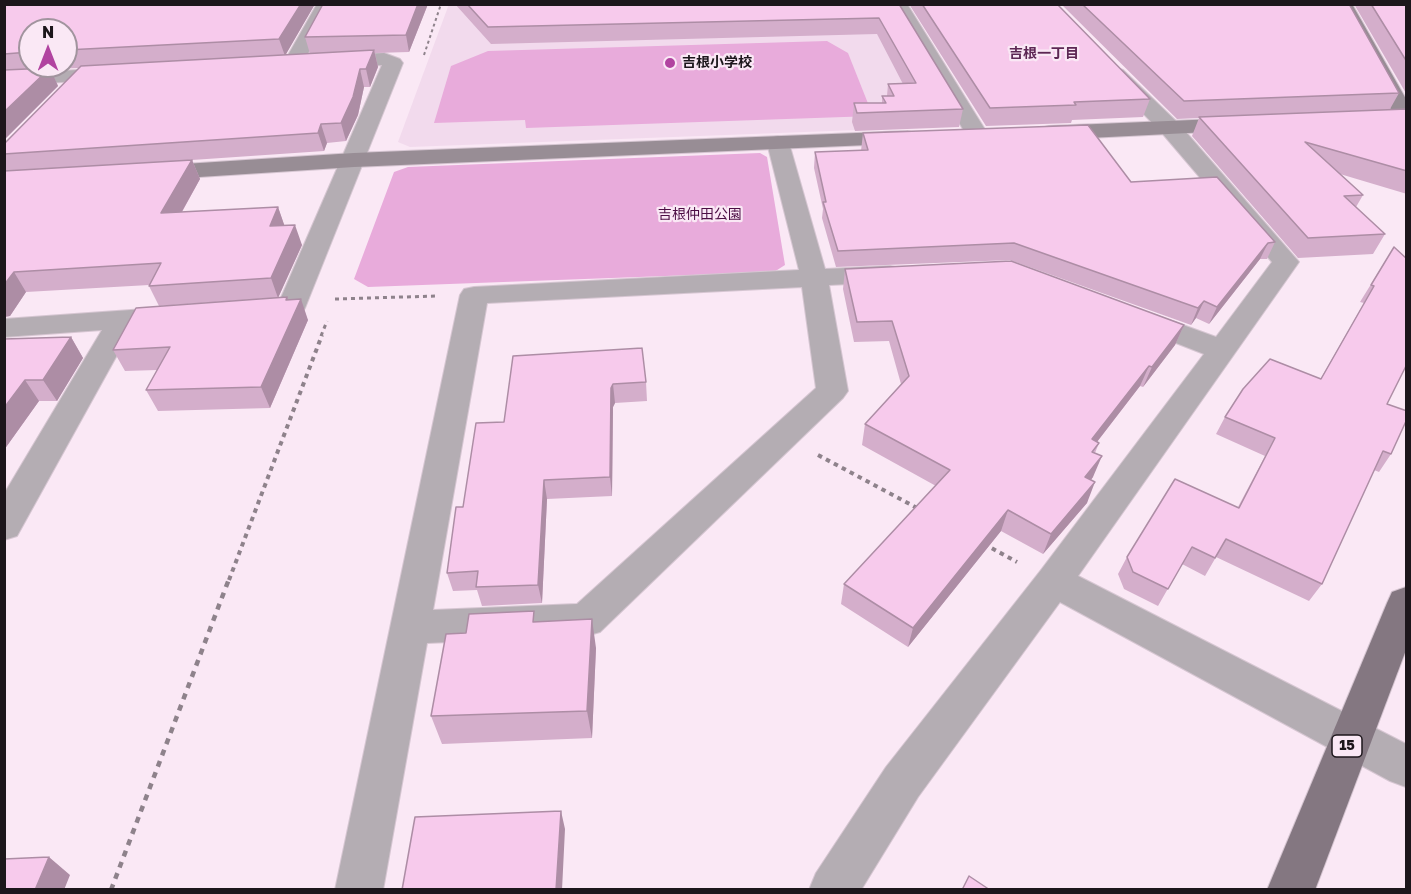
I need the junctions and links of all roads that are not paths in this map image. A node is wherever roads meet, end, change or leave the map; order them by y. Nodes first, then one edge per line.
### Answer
1 (326, 4) edge
2 (898, 4) edge
3 (1343, 4) edge
4 (1104, 62) edge
5 (293, 64) junction
6 (270, 65) edge
7 (129, 73) edge
8 (82, 76) junction
9 (4, 80) edge
10 (59, 100) edge
11 (1407, 118) edge
12 (1382, 120) edge
13 (1264, 124) edge
14 (1170, 128) junction
15 (1023, 134) edge
16 (1000, 135) edge
17 (954, 136) edge
18 (978, 136) junction
19 (931, 137) edge
20 (778, 143) junction
21 (354, 160) junction
22 (133, 174) edge
23 (917, 273) edge
24 (814, 277) junction
25 (1116, 310) edge
26 (123, 319) junction
27 (4, 328) edge
28 (1222, 350) junction
29 (4, 526) edge
30 (1054, 581) junction
31 (1407, 603) edge
32 (409, 627) junction
33 (1351, 736) junction
34 (1407, 766) edge
35 (359, 890) edge
36 (833, 890) edge
37 (1291, 890) edge

1 - 5 street
2 - 18 street
3 - 11 street
4 - 14 street
5 - 6 street
5 - 21 street
7 - 8 street
8 - 9 street
8 - 10 street
11 - 12 street
13 - 14 street
14 - 15 street
14 - 28 street
16 - 18 street
17 - 18 street
19 - 20 street
20 - 21 street
20 - 24 street
21 - 22 street
21 - 26 street
23 - 24 street
24 - 32 street
24 - 32 street
25 - 28 street
26 - 27 street
26 - 29 street
28 - 30 street
30 - 33 street
30 - 36 street
31 - 33 main road, 15
32 - 35 street
33 - 34 street
33 - 37 main road, 15

